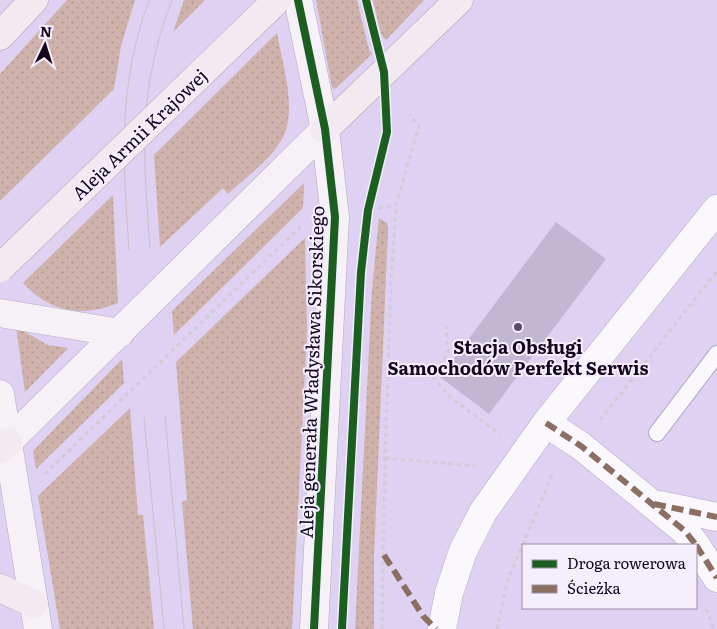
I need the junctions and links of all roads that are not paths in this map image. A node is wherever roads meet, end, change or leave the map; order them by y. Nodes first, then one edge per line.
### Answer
1 (34, 0) edge
2 (277, 0) edge
3 (298, 0) edge
4 (459, 0) edge
5 (0, 36) edge
6 (325, 129) junction
7 (717, 209) edge
8 (0, 268) edge
9 (0, 313) edge
10 (120, 333) junction
11 (717, 354) edge
12 (0, 394) edge
13 (546, 423) junction
14 (657, 433) dead end
15 (4, 446) edge
16 (649, 502) junction
17 (717, 517) edge
18 (695, 544) edge
19 (697, 547) edge
20 (717, 578) edge
21 (0, 588) edge
22 (36, 616) edge
23 (314, 629) edge
24 (442, 629) edge

1 - 5 main road
2 - 8 main road, Aleja Armii Krajowej, bridge
3 - 6 street, Aleja generała Władysława Sikorskiego
4 - 6 main road
6 - 10 street
6 - 23 street, Aleja generała Władysława Sikorskiego
7 - 13 street
9 - 10 street
10 - 15 street
11 - 14 lane
12 - 15 street
13 - 16 street
13 - 24 street
15 - 22 street
16 - 17 street
16 - 18 street
19 - 20 street
21 - 22 main road

